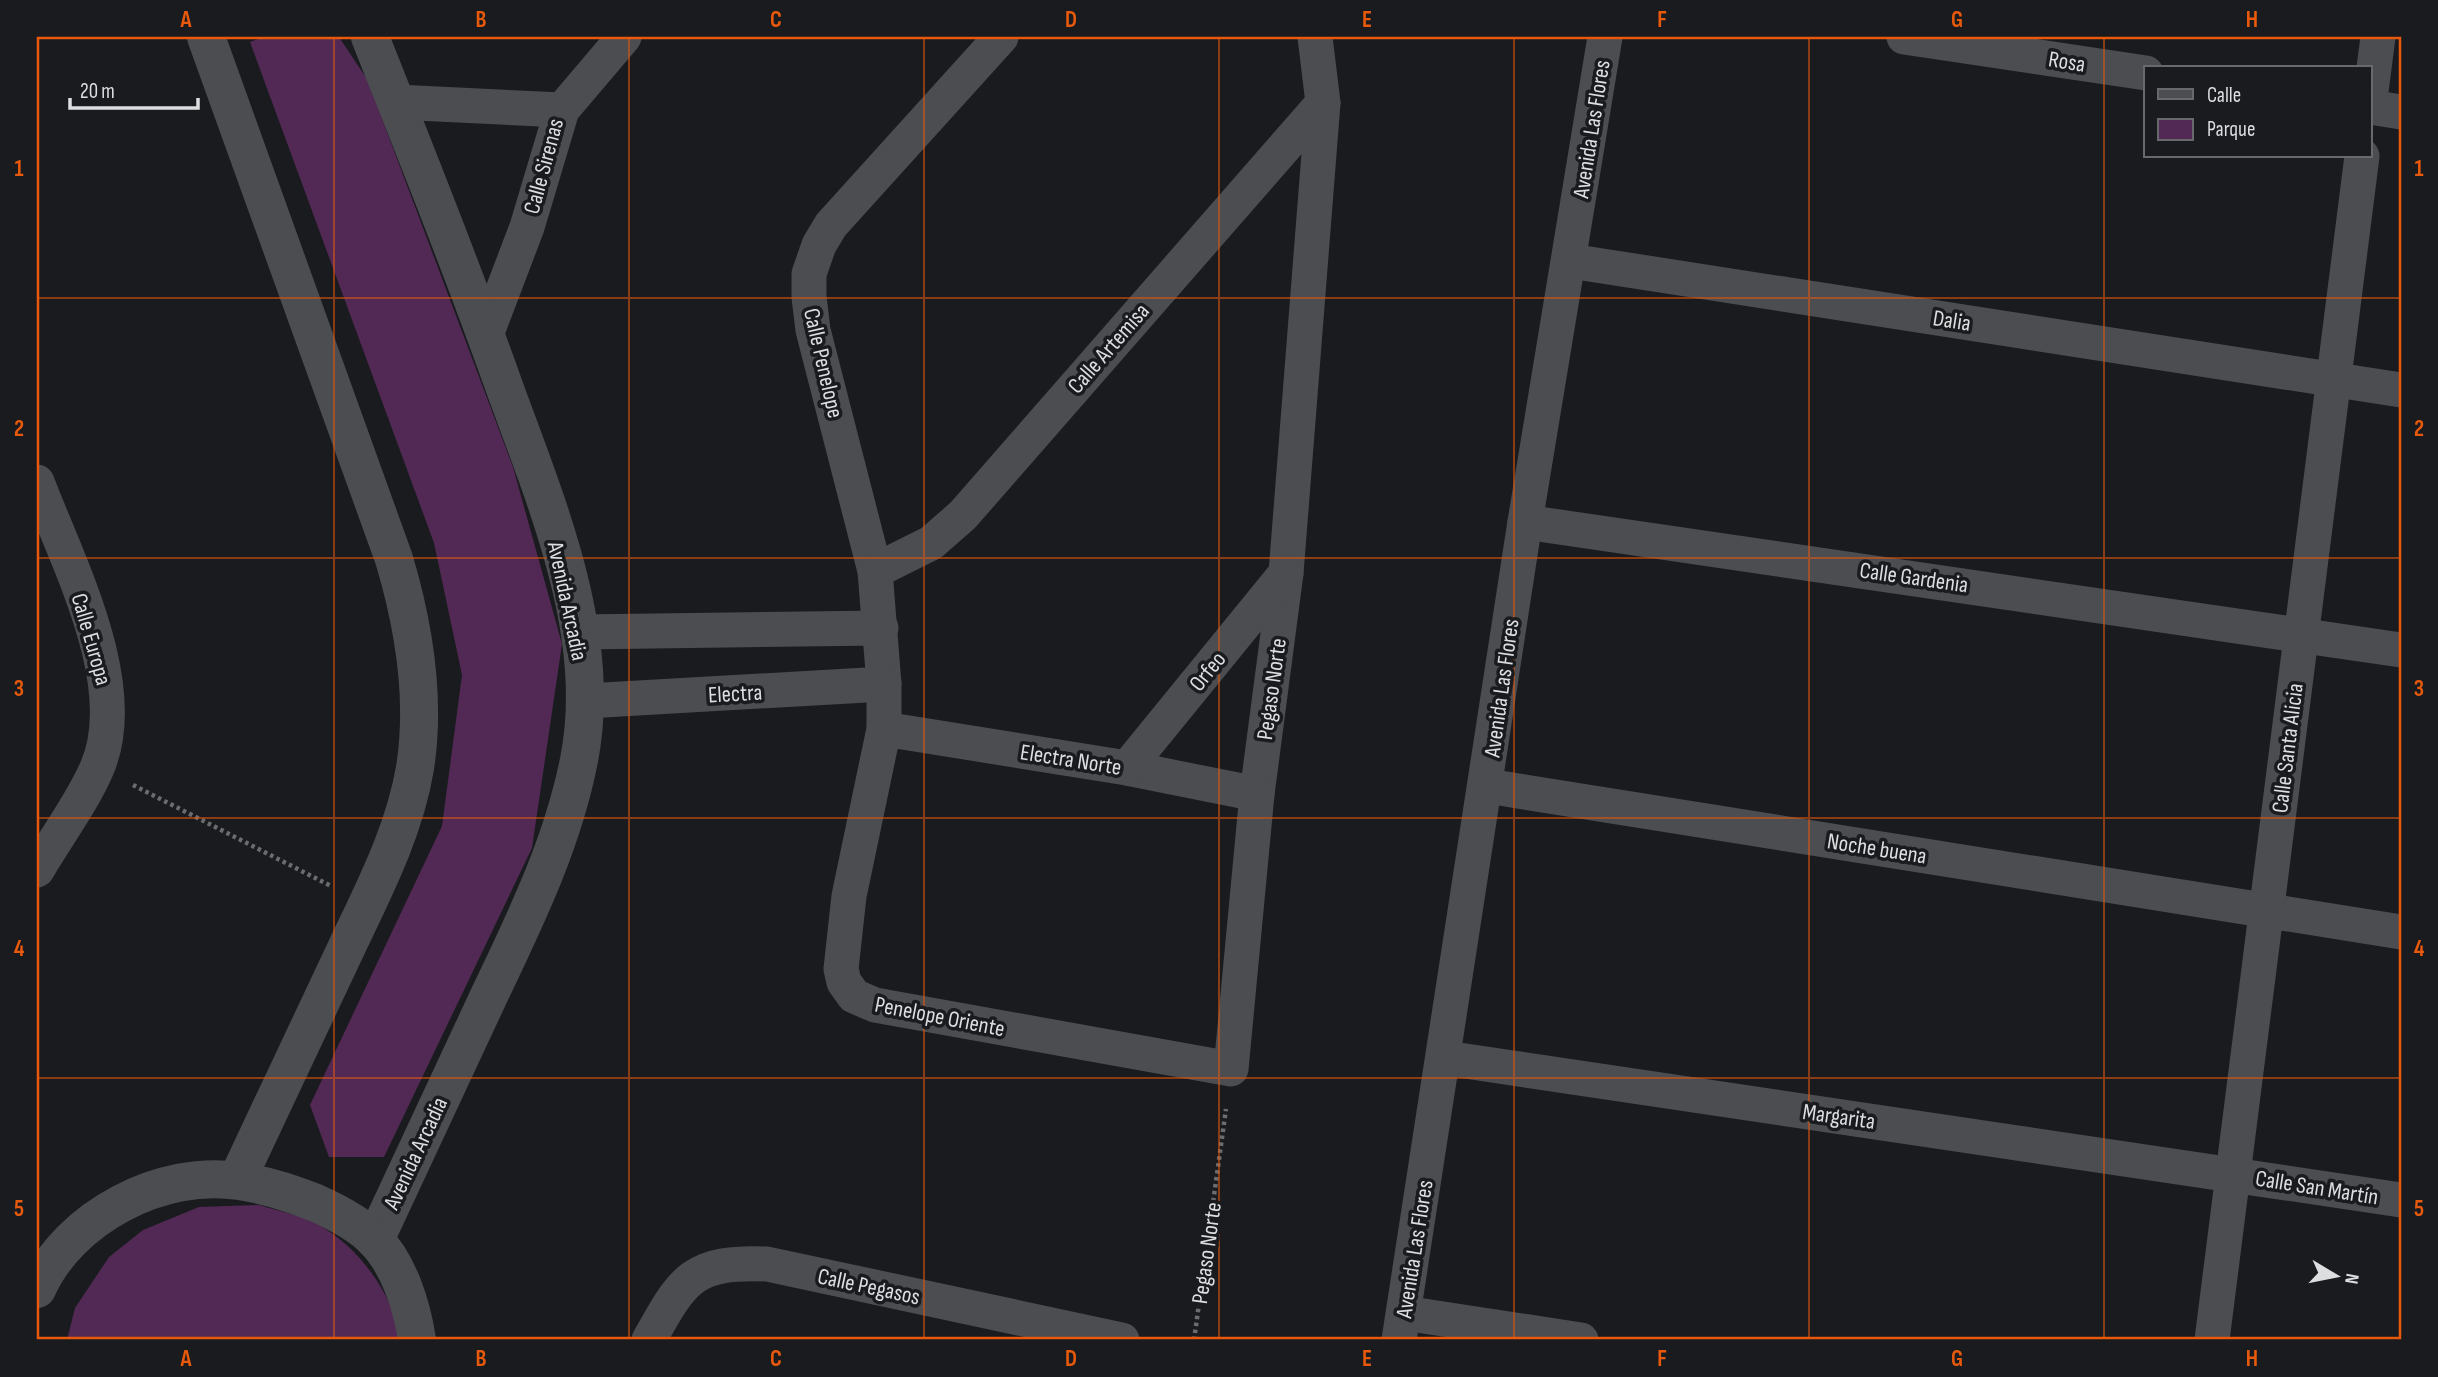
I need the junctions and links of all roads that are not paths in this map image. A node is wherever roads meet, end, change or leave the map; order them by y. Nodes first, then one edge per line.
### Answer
1 (206, 37) edge
2 (370, 37) edge
3 (624, 37) edge
4 (1001, 37) edge
5 (1315, 37) edge
6 (1605, 37) edge
7 (1905, 37) edge
8 (2378, 37) edge
9 (2144, 73) edge
10 (2372, 84) edge
11 (396, 102) junction
12 (1323, 103) junction
13 (2372, 107) edge
14 (562, 110) junction
15 (2401, 112) edge
16 (2362, 158) edge
17 (1570, 261) junction
18 (486, 335) junction
19 (2334, 379) junction
20 (2401, 390) edge
21 (37, 482) edge
22 (1525, 522) junction
23 (875, 571) junction
24 (1286, 573) junction
25 (881, 628) junction
26 (580, 632) junction
27 (2302, 633) junction
28 (2401, 650) edge
29 (884, 684) junction
30 (586, 701) junction
31 (884, 729) junction
32 (1127, 768) junction
33 (1487, 786) junction
34 (1257, 794) junction
35 (37, 870) edge
36 (2266, 911) junction
37 (2401, 932) edge
38 (1445, 1058) junction
39 (1231, 1069) joint
40 (2233, 1174) junction
41 (237, 1180) junction
42 (2401, 1200) edge
43 (375, 1240) junction
44 (37, 1289) edge
45 (1401, 1326) edge
46 (417, 1340) edge
47 (649, 1340) edge
48 (1122, 1340) edge
49 (1581, 1340) edge
50 (2212, 1340) edge

1 - 41 street
2 - 11 street, Avenida Arcadia
3 - 14 street
4 - 23 street, Calle Penelope
5 - 12 street, Pegaso Norte
6 - 17 street, Avenida Las Flores
7 - 9 street, Rosa
8 - 10 street
11 - 14 street, Calle Sirenas
11 - 18 street, Avenida Arcadia
12 - 23 street, Calle Artemisa
12 - 24 street, Pegaso Norte
13 - 15 street
14 - 18 street, Calle Sirenas
16 - 19 street, Calle Santa Alicia
17 - 19 street, Dalia
17 - 22 street, Avenida Las Flores
18 - 26 street, Avenida Arcadia
19 - 20 street, Dalia
19 - 27 street, Calle Santa Alicia
21 - 35 street, Calle Europa
22 - 27 street, Calle Gardenia
22 - 33 street, Avenida Las Flores
23 - 25 street, Calle Penelope
24 - 32 street, Orfeo
24 - 34 street, Pegaso Norte
25 - 26 street
25 - 29 street, Penelope Oriente
26 - 30 street, Avenida Arcadia
27 - 28 street, Calle Gardenia
27 - 36 street, Calle Santa Alicia
29 - 30 street, Electra
29 - 31 street, Penelope Oriente
30 - 43 street, Avenida Arcadia
31 - 32 street, Electra Norte
31 - 39 street, Penelope Oriente
32 - 34 street, Electra Norte
33 - 36 street, Noche buena
33 - 38 street, Avenida Las Flores
34 - 39 street, Pegaso Norte
36 - 37 street, Noche buena
36 - 40 street, Calle Santa Alicia
38 - 40 street, Margarita
38 - 45 street, Avenida Las Flores
40 - 42 street, Calle San Martín
40 - 50 street, Calle Santa Alicia
41 - 43 street
41 - 44 street
43 - 46 street
45 - 49 street
47 - 48 street, Calle Pegasos

